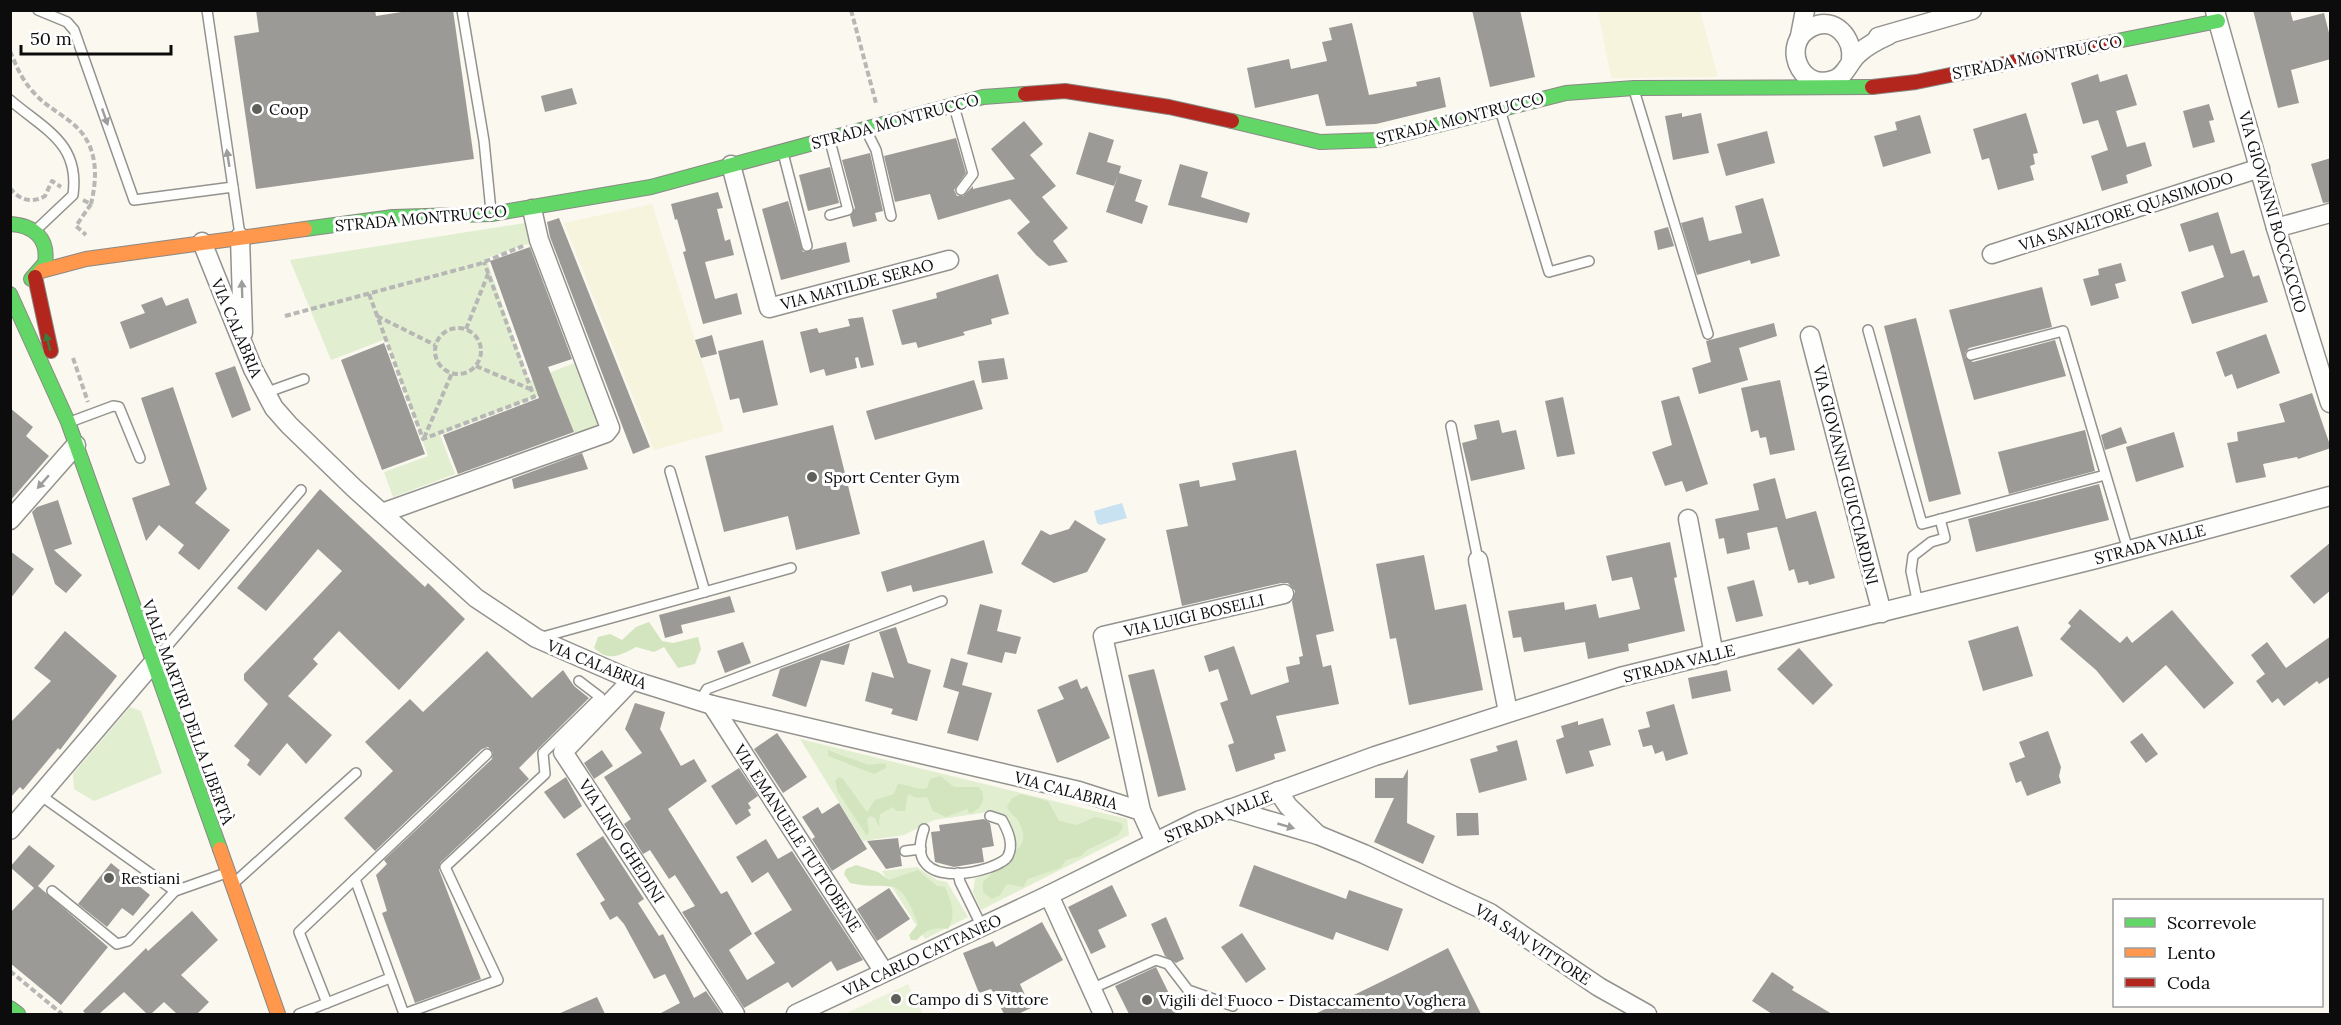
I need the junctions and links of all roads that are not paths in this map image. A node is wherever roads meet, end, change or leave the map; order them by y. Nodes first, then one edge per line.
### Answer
1 (38, 10) edge
2 (207, 10) edge
3 (462, 10) edge
4 (1805, 10) edge
5 (1820, 10) edge
6 (1972, 10) edge
7 (62, 15) edge
8 (2216, 16) edge
9 (1838, 29) junction
10 (1889, 35) junction
11 (1800, 36) junction
12 (1796, 66) junction
13 (1844, 76) junction
14 (1634, 88) junction
15 (1776, 88) junction
16 (1814, 89) junction
17 (10, 100) edge
18 (953, 105) junction
19 (1500, 107) junction
20 (865, 128) junction
21 (829, 138) junction
22 (782, 151) junction
23 (731, 165) junction
24 (2260, 168) junction
25 (233, 187) junction
26 (961, 190) dead end
27 (10, 208) edge
28 (532, 208) junction
29 (2331, 213) edge
30 (491, 214) junction
31 (830, 215) dead end
32 (891, 216) dead end
33 (16, 224) edge
34 (2276, 228) junction
35 (40, 236) junction
36 (240, 237) junction
37 (202, 242) junction
38 (807, 246) dead end
39 (1992, 254) dead end
40 (86, 259) junction
41 (949, 260) dead end
42 (1589, 261) dead end
43 (38, 274) junction
44 (10, 282) edge
45 (10, 294) edge
46 (1868, 330) dead end
47 (1708, 334) dead end
48 (1810, 336) dead end
49 (244, 341) junction
50 (1971, 355) dead end
51 (304, 379) dead end
52 (265, 393) junction
53 (2331, 403) edge
54 (67, 421) junction
55 (1451, 426) dead end
56 (76, 445) junction
57 (140, 458) dead end
58 (670, 471) dead end
59 (2105, 475) junction
60 (301, 490) dead end
61 (2331, 496) edge
62 (382, 513) junction
63 (1688, 519) dead end
64 (1940, 519) junction
65 (10, 520) edge
66 (2128, 550) junction
67 (1478, 560) joint
68 (791, 568) dead end
69 (705, 592) junction
70 (1284, 594) dead end
71 (942, 601) dead end
72 (1918, 604) junction
73 (1882, 613) junction
74 (536, 639) junction
75 (1714, 655) junction
76 (153, 663) junction
77 (632, 680) junction
78 (579, 681) dead end
79 (706, 703) junction
80 (1508, 712) junction
81 (486, 754) dead end
82 (356, 773) dead end
83 (1278, 791) junction
84 (40, 795) junction
85 (1229, 809) junction
86 (1141, 811) junction
87 (990, 816) dead end
88 (924, 829) dead end
89 (10, 830) edge
90 (1318, 835) junction
91 (1155, 842) junction
92 (921, 849) junction
93 (905, 851) dead end
94 (958, 873) junction
95 (230, 878) junction
96 (355, 879) junction
97 (52, 891) dead end
98 (175, 891) junction
99 (1049, 896) junction
100 (982, 927) junction
101 (884, 972) junction
102 (390, 978) junction
103 (1091, 989) junction
104 (327, 1004) junction
105 (1233, 1006) dead end
106 (10, 1008) edge
107 (18, 1014) edge
108 (278, 1014) edge
109 (299, 1014) edge
110 (404, 1014) edge
111 (735, 1014) edge
112 (796, 1014) edge
113 (1103, 1014) edge
114 (1647, 1014) edge

1 - 7 lane
25 -> 2 lane
3 - 30 lane
4 - 11 street
5 - 9 street
6 - 10 street, STRADA MONTRUCCO
7 -> 25 lane
8 - 13 street, STRADA MONTRUCCO
8 - 24 street, VIA GIOVANNI BOCCACCIO
9 - 10 street, STRADA MONTRUCCO
9 - 11 street, STRADA MONTRUCCO
9 - 13 street
10 - 13 street, STRADA MONTRUCCO
11 - 12 street
12 - 13 street, STRADA MONTRUCCO
12 - 15 street
12 - 16 street
13 - 16 street, STRADA MONTRUCCO
14 - 15 street, STRADA MONTRUCCO
14 - 19 street, STRADA MONTRUCCO
14 - 47 lane
15 - 16 street, STRADA MONTRUCCO
17 - 35 lane
18 - 19 street, STRADA MONTRUCCO
18 - 20 street, STRADA MONTRUCCO
18 - 26 lane
19 - 42 lane
20 - 21 street, STRADA MONTRUCCO
20 - 32 lane
21 - 22 street, STRADA MONTRUCCO
21 - 31 lane
22 - 23 street, STRADA MONTRUCCO
22 - 38 lane
23 - 28 street, STRADA MONTRUCCO
23 - 41 street, VIA MATILDE SERAO
24 - 34 street, VIA GIOVANNI BOCCACCIO
24 - 39 street, VIA SAVALTORE QUASIMODO
25 - 36 lane
27 - 33 street
28 - 30 street, STRADA MONTRUCCO
28 - 62 street
29 - 34 street
30 - 36 street, STRADA MONTRUCCO
33 - 35 street
34 - 53 street, VIA GIOVANNI BOCCACCIO
35 - 40 street, STRADA MONTRUCCO
35 - 43 street, VIALE MARTIRI DELLA LIBERTÀ
36 - 37 street, STRADA MONTRUCCO
49 -> 36 street
37 - 40 street, STRADA MONTRUCCO
37 - 49 street, VIA CALABRIA
40 - 43 street, STRADA MONTRUCCO
43 - 44 street
54 -> 43 street, VIALE MARTIRI DELLA LIBERTÀ
45 - 54 street, VIALE MARTIRI DELLA LIBERTÀ
46 - 64 lane
48 - 73 street, VIA GIOVANNI GUICCIARDINI
49 - 52 street, VIA CALABRIA
50 - 59 lane
51 - 52 lane
52 - 62 street, VIA CALABRIA
54 - 56 street, VIALE MARTIRI DELLA LIBERTÀ
54 - 57 lane
55 - 67 lane
56 -> 65 street
56 - 76 street, VIALE MARTIRI DELLA LIBERTÀ
58 - 69 lane
59 - 64 lane
59 - 66 lane
60 - 76 lane
61 - 66 street, STRADA VALLE
62 - 74 street, VIA CALABRIA
63 - 75 street
64 - 72 lane
66 - 72 street, STRADA VALLE
67 - 80 street
68 - 69 lane
69 - 74 lane
70 - 86 street, VIA LUIGI BOSELLI
71 - 79 lane
72 - 73 street, STRADA VALLE
73 - 75 street, STRADA VALLE
74 - 77 street, VIA CALABRIA
75 - 80 street, STRADA VALLE
76 - 84 street
76 - 95 street, VIALE MARTIRI DELLA LIBERTÀ
77 - 79 street, VIA CALABRIA
77 - 111 street, VIA LINO GHEDINI
78 - 110 lane
79 - 86 street, VIA CALABRIA
79 - 101 street, VIA EMANUELE TUTTOBENE
80 - 83 street, STRADA VALLE
81 - 96 lane
82 - 95 lane
83 - 85 street, STRADA VALLE
83 - 90 street, VIA SAN VITTORE
84 - 89 street
84 - 98 lane
85 -> 90 street, VIA SAN VITTORE
85 - 91 street, STRADA VALLE
86 - 91 street
87 - 94 lane
88 - 92 lane
90 - 114 street, VIA SAN VITTORE
91 - 99 street, STRADA VALLE
92 - 93 lane
92 - 94 lane
94 - 100 lane
95 - 98 lane
95 - 108 street, VIALE MARTIRI DELLA LIBERTÀ
96 - 102 lane
96 - 104 lane
97 - 98 lane
99 - 100 street, VIA CARLO CATTANEO
99 - 103 street
100 - 101 street, VIA CARLO CATTANEO
101 - 112 street, VIA CARLO CATTANEO
102 - 104 lane
102 - 110 lane
103 - 105 lane
103 - 113 street
104 - 109 lane
106 - 107 street

